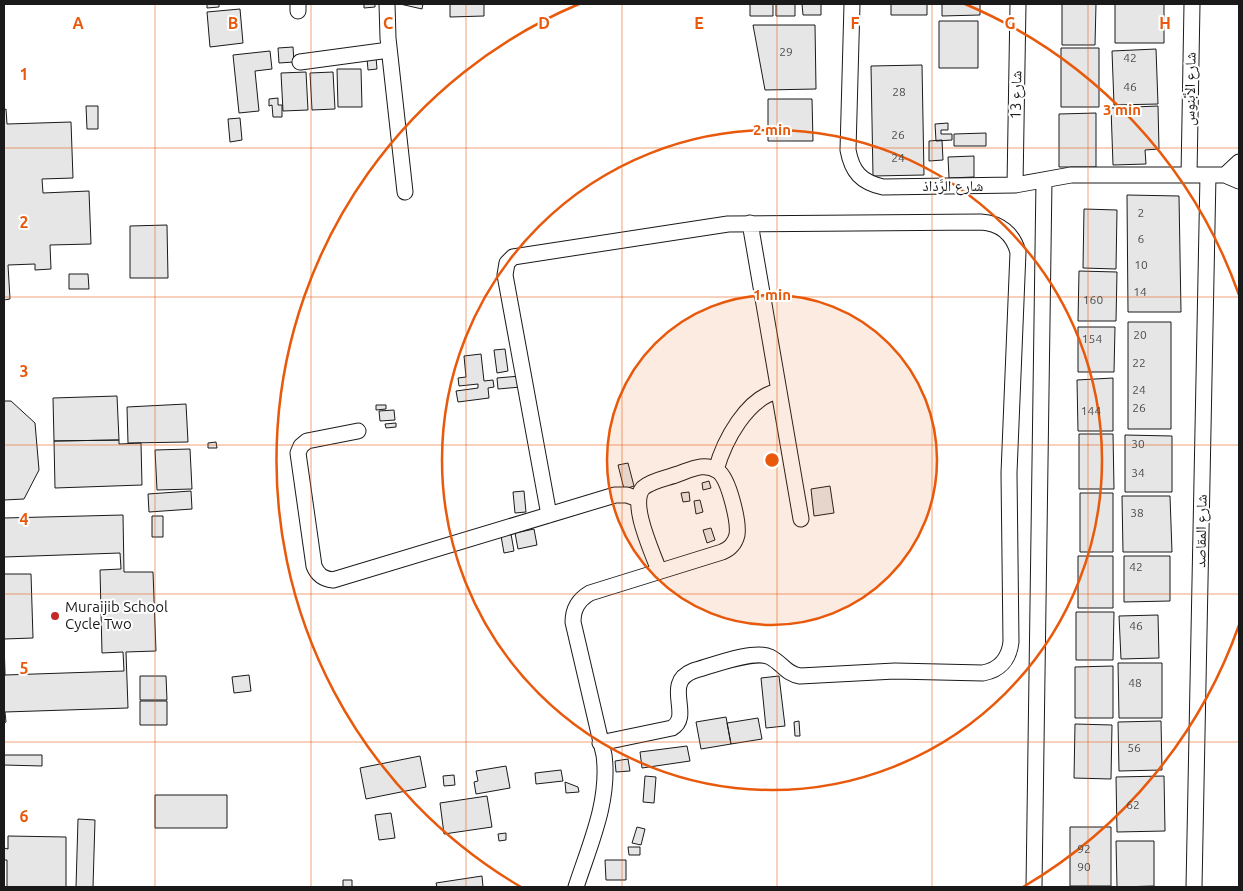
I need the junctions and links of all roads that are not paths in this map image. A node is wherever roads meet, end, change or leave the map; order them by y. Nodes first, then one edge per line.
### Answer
1 (387, 4) edge
2 (852, 4) edge
3 (1018, 4) edge
4 (1192, 4) edge
5 (389, 50) junction
6 (300, 62) dead end
7 (1239, 162) edge
8 (1189, 175) junction
9 (1208, 175) junction
10 (1225, 175) junction
11 (1044, 180) junction
12 (1239, 181) edge
13 (1015, 185) junction
14 (405, 192) dead end
15 (750, 223) junction
16 (779, 391) junction
17 (358, 431) dead end
18 (716, 470) junction
19 (638, 499) junction
20 (549, 515) junction
21 (801, 520) dead end
22 (659, 571) junction
23 (600, 743) junction
24 (576, 887) edge
25 (1034, 887) edge
26 (1194, 887) edge

1 - 5 street
2 - 13 street, شارع الرَّذاذ
3 - 13 street, شارع 13
4 - 8 street, شارع الأبْنوس
5 - 6 street
5 - 14 street
7 - 10 street
8 - 9 street, شارع الرَّذاذ
8 - 11 street, شارع الرَّذاذ
9 - 10 street, شارع الرَّذاذ
9 - 26 street, شارع المقاصد
10 - 12 street, شارع الرَّذاذ
11 - 13 street, شارع الرَّذاذ
11 - 25 street
15 - 16 street
15 - 20 street
15 - 23 street
16 - 18 street
16 - 21 street
17 - 20 street
18 - 19 street
18 - 22 street
19 - 20 street
19 - 22 street
22 - 23 street
23 - 24 street

